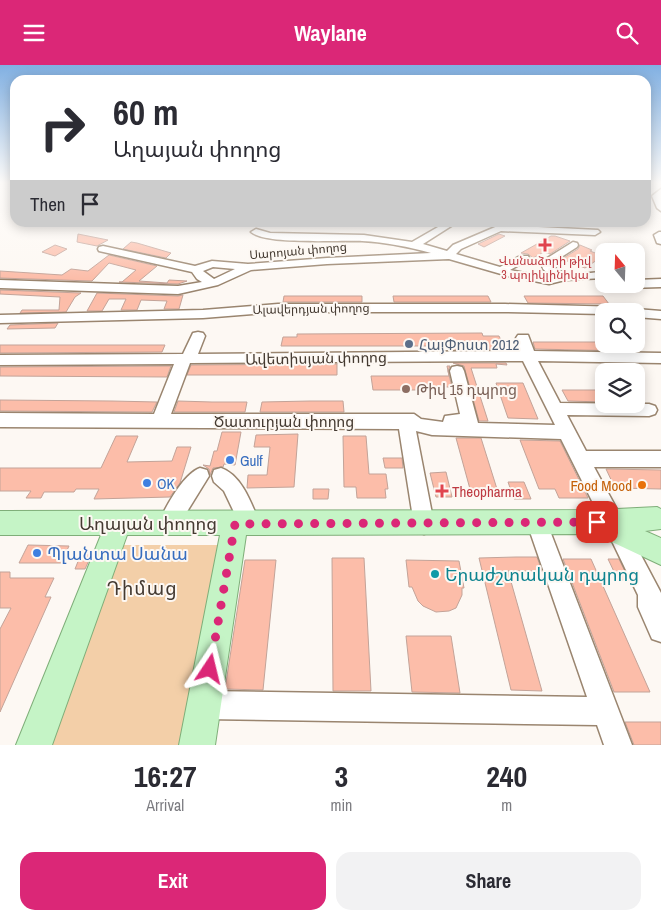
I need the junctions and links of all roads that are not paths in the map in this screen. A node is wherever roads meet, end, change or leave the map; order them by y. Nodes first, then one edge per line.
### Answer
1 (444, 227) edge
2 (499, 227) edge
3 (529, 227) edge
4 (589, 227) edge
5 (256, 232) dead end
6 (595, 232) junction
7 (661, 235) edge
8 (661, 241) edge
9 (414, 245) junction
10 (102, 249) dead end
11 (448, 256) junction
12 (524, 258) dead end
13 (250, 267) junction
14 (196, 269) junction
15 (502, 270) junction
16 (595, 275) edge
17 (565, 277) junction
18 (645, 278) edge
19 (661, 279) edge
20 (549, 281) junction
21 (0, 283) edge
22 (214, 283) junction
23 (595, 283) edge
24 (661, 283) edge
25 (645, 284) edge
26 (595, 310) edge
27 (645, 314) edge
28 (661, 315) edge
29 (3, 323) edge
30 (198, 336) dead end
31 (522, 338) dead end
32 (528, 357) junction
33 (661, 358) edge
34 (186, 359) junction
35 (0, 360) edge
36 (457, 371) dead end
37 (556, 409) junction
38 (649, 410) dead end
39 (0, 420) edge
40 (160, 421) junction
41 (406, 422) junction
42 (567, 432) junction
43 (580, 459) junction
44 (661, 459) edge
45 (200, 476) dead end
46 (221, 476) dead end
47 (659, 519) edge
48 (0, 523) edge
49 (119, 523) junction
50 (168, 523) junction
51 (424, 523) junction
52 (537, 523) junction
53 (242, 524) junction
54 (609, 525) junction
55 (661, 551) edge
56 (661, 630) edge
57 (204, 705) junction
58 (605, 711) junction
59 (34, 745) edge
60 (197, 745) edge
61 (618, 745) edge

1 - 9 street
2 - 11 street
3 - 6 street
4 - 6 street
5 - 9 street
6 - 17 street
7 - 8 street
9 - 11 street
10 - 14 street
11 - 13 street, Սարոյան փողոց
11 - 15 street
12 - 15 street
13 - 14 street
13 - 22 street, Սարոյան փողոց
14 - 22 street
15 - 20 street
16 - 17 street
17 - 20 street
18 - 19 street
20 - 23 street
21 - 22 street, Սարոյան փողոց
24 - 25 street
26 - 29 street, Ալավերդյան փողոց
27 - 28 street
30 - 34 street
31 - 32 street
32 - 33 street, Ավետիսյան փողոց
32 - 34 street, Ավետիսյան փողոց
32 - 37 street
34 - 35 street, Ավետիսյան փողոց
34 - 40 street
36 - 41 street
37 - 38 street
37 - 42 street
39 - 40 street, Ծատուրյան փողոց
40 - 41 street, Ծատուրյան փողոց
41 - 42 street, Ծատուրյան փողոց
41 - 51 street
42 - 43 street
43 - 44 street
43 - 54 street
45 - 50 street
46 - 53 street
47 - 54 main road, Աղայան փողոց
47 - 55 main road
48 - 49 main road, Աղայան փողոց
49 - 50 main road, Աղայան փողոց
49 - 59 main road
50 - 53 main road, Աղայան փողոց
51 - 52 main road, Աղայան փողոց
51 - 53 main road, Աղայան փողոց
52 - 54 main road, Աղայան փողոց
52 - 58 street
53 - 57 main road
54 - 55 main road, Աղայան փողոց
54 - 56 street
57 - 58 street
57 - 60 main road
58 - 61 street

